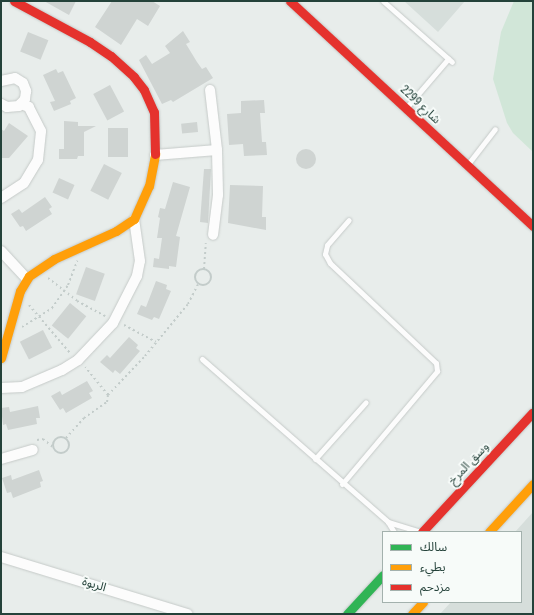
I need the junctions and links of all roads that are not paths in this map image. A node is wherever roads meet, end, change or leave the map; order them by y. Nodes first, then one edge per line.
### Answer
1 (14, 1) edge
2 (290, 1) edge
3 (383, 1) edge
4 (300, 6) edge
5 (1, 81) edge
6 (210, 90) dead end
7 (1, 104) edge
8 (21, 104) junction
9 (406, 108) junction
10 (495, 130) dead end
11 (217, 150) junction
12 (155, 155) junction
13 (467, 164) junction
14 (1, 198) edge
15 (134, 219) junction
16 (349, 220) dead end
17 (533, 226) edge
18 (213, 236) road end
19 (1, 251) edge
20 (27, 279) junction
21 (1, 358) edge
22 (202, 359) dead end
23 (1, 388) edge
24 (366, 402) dead end
25 (533, 412) edge
26 (33, 450) dead end
27 (1, 459) edge
28 (315, 459) junction
29 (342, 484) junction
30 (533, 484) edge
31 (388, 522) junction
32 (393, 531) edge
33 (418, 531) edge
34 (422, 531) edge
35 (490, 531) edge
36 (1, 556) edge
37 (382, 576) edge
38 (422, 603) edge
39 (180, 613) edge
40 (347, 614) edge
41 (412, 614) edge

1 - 12 street
2 - 4 street, شارع 2299
3 - 9 lane
4 - 9 street, شارع 2299
5 - 8 street
6 - 11 street
7 - 8 street
8 - 14 street
9 - 13 street, شارع 2299
10 - 13 lane
11 - 12 street
11 - 18 street
12 - 15 street
13 - 17 street, شارع 2299
15 - 20 street
15 - 23 street
16 - 29 lane
19 - 20 street
20 - 21 street
22 - 28 lane
24 - 28 lane
25 - 34 street, وسق المرخ
26 - 27 street
28 - 29 lane
29 - 31 lane
30 - 35 street
31 - 32 lane
31 - 33 lane
36 - 39 street, الربوة
37 - 40 street
38 - 41 street

